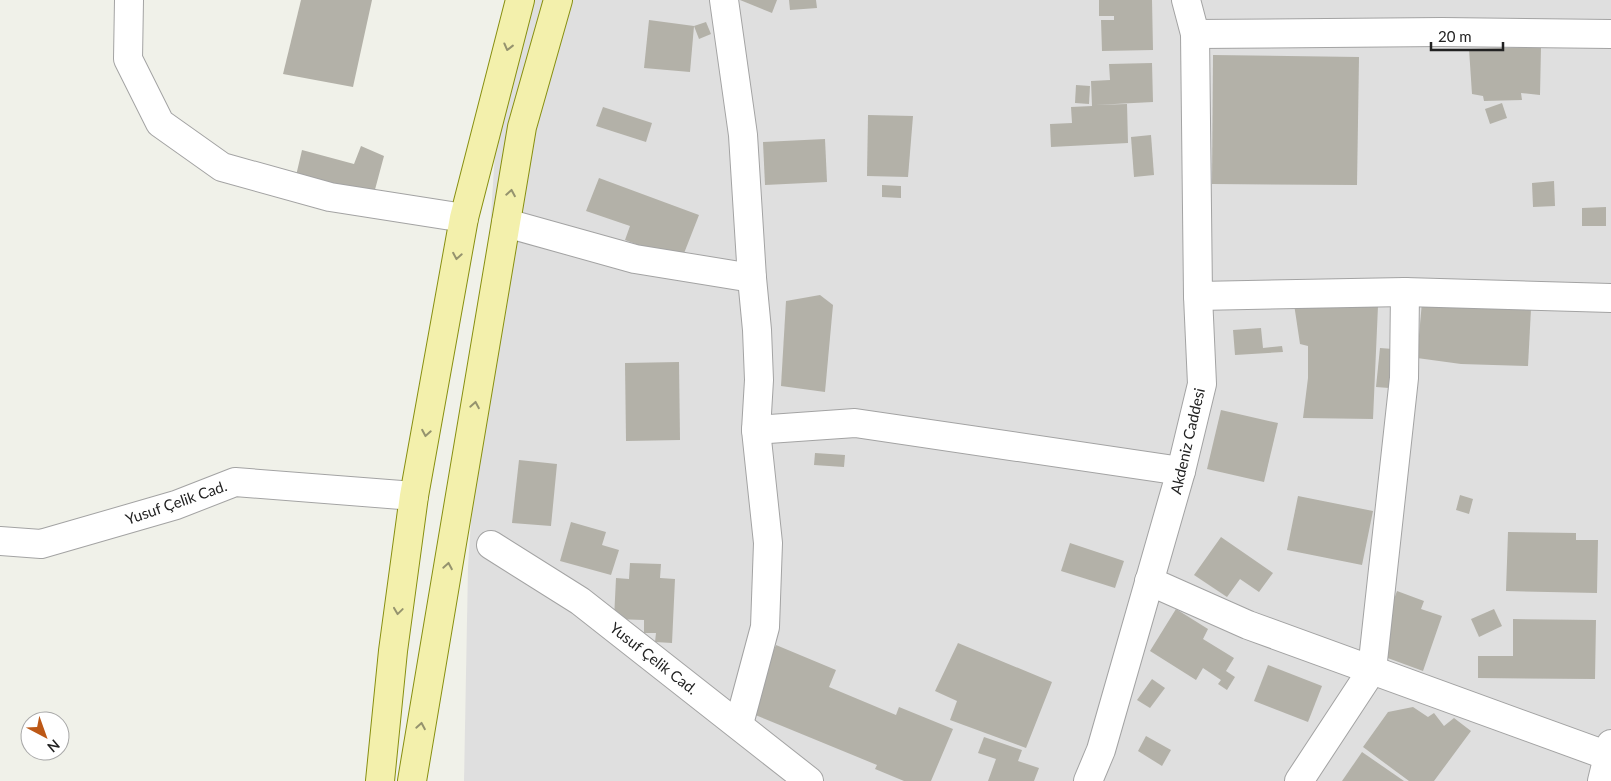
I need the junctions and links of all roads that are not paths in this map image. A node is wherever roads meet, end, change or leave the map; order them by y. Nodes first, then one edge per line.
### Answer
1 (128, 0) edge
2 (520, 0) edge
3 (558, 0) edge
4 (724, 0) edge
5 (1186, 0) edge
6 (1195, 34) junction
7 (1611, 34) edge
8 (464, 218) junction
9 (506, 223) junction
10 (752, 278) junction
11 (1405, 292) junction
12 (1198, 296) junction
13 (1611, 298) edge
14 (756, 430) junction
15 (1181, 471) junction
16 (414, 496) junction
17 (0, 541) edge
18 (491, 545) dead end
19 (1149, 581) junction
20 (1372, 670) junction
21 (739, 724) junction
22 (1608, 760) edge
23 (380, 781) edge
24 (412, 781) edge
25 (809, 781) edge
26 (1088, 781) edge
27 (1299, 781) edge

1 - 8 street
2 -> 8 main road
9 -> 3 main road
4 - 10 street
5 - 6 street, Akdeniz Caddesi
6 - 7 street
6 - 12 street, Akdeniz Caddesi
8 -> 16 main road
9 - 10 street
24 -> 9 main road
10 - 14 street
11 - 12 street
11 - 13 street
11 - 20 street
12 - 15 street, Akdeniz Caddesi
14 - 15 street
14 - 21 street
15 - 19 street, Akdeniz Caddesi
16 - 17 street, Yusuf Çelik Cad.
16 -> 23 main road
18 - 21 street, Yusuf Çelik Cad.
19 - 20 street
19 - 26 street, Akdeniz Caddesi
20 - 22 street
20 - 27 street
21 - 25 street, Yusuf Çelik Cad.

